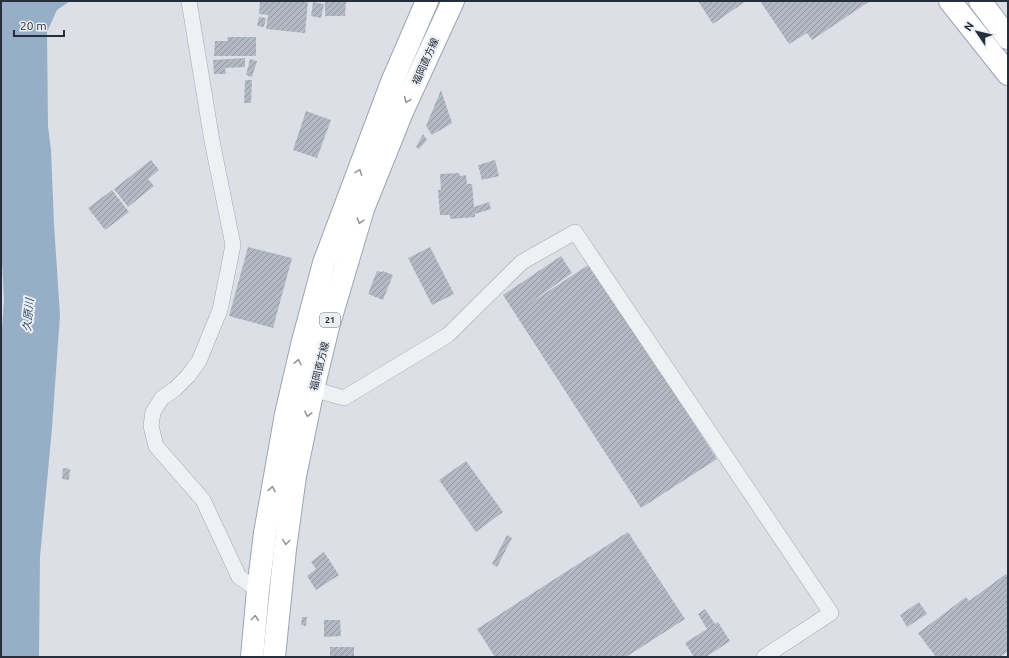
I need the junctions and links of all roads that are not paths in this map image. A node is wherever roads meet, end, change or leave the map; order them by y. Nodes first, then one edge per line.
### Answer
1 (189, 1) edge
2 (427, 1) edge
3 (453, 1) edge
4 (950, 1) edge
5 (980, 1) edge
6 (1008, 38) edge
7 (1008, 74) edge
8 (313, 390) junction
9 (258, 590) junction
10 (252, 657) edge
11 (274, 657) edge
12 (764, 657) edge

1 - 9 street
9 -> 2 main road, 21
3 -> 8 main road, 福岡直方線 / 21
4 - 7 main road
5 - 6 main road
8 -> 11 main road, 福岡直方線 / 21
8 - 12 street
10 -> 9 main road, 21

